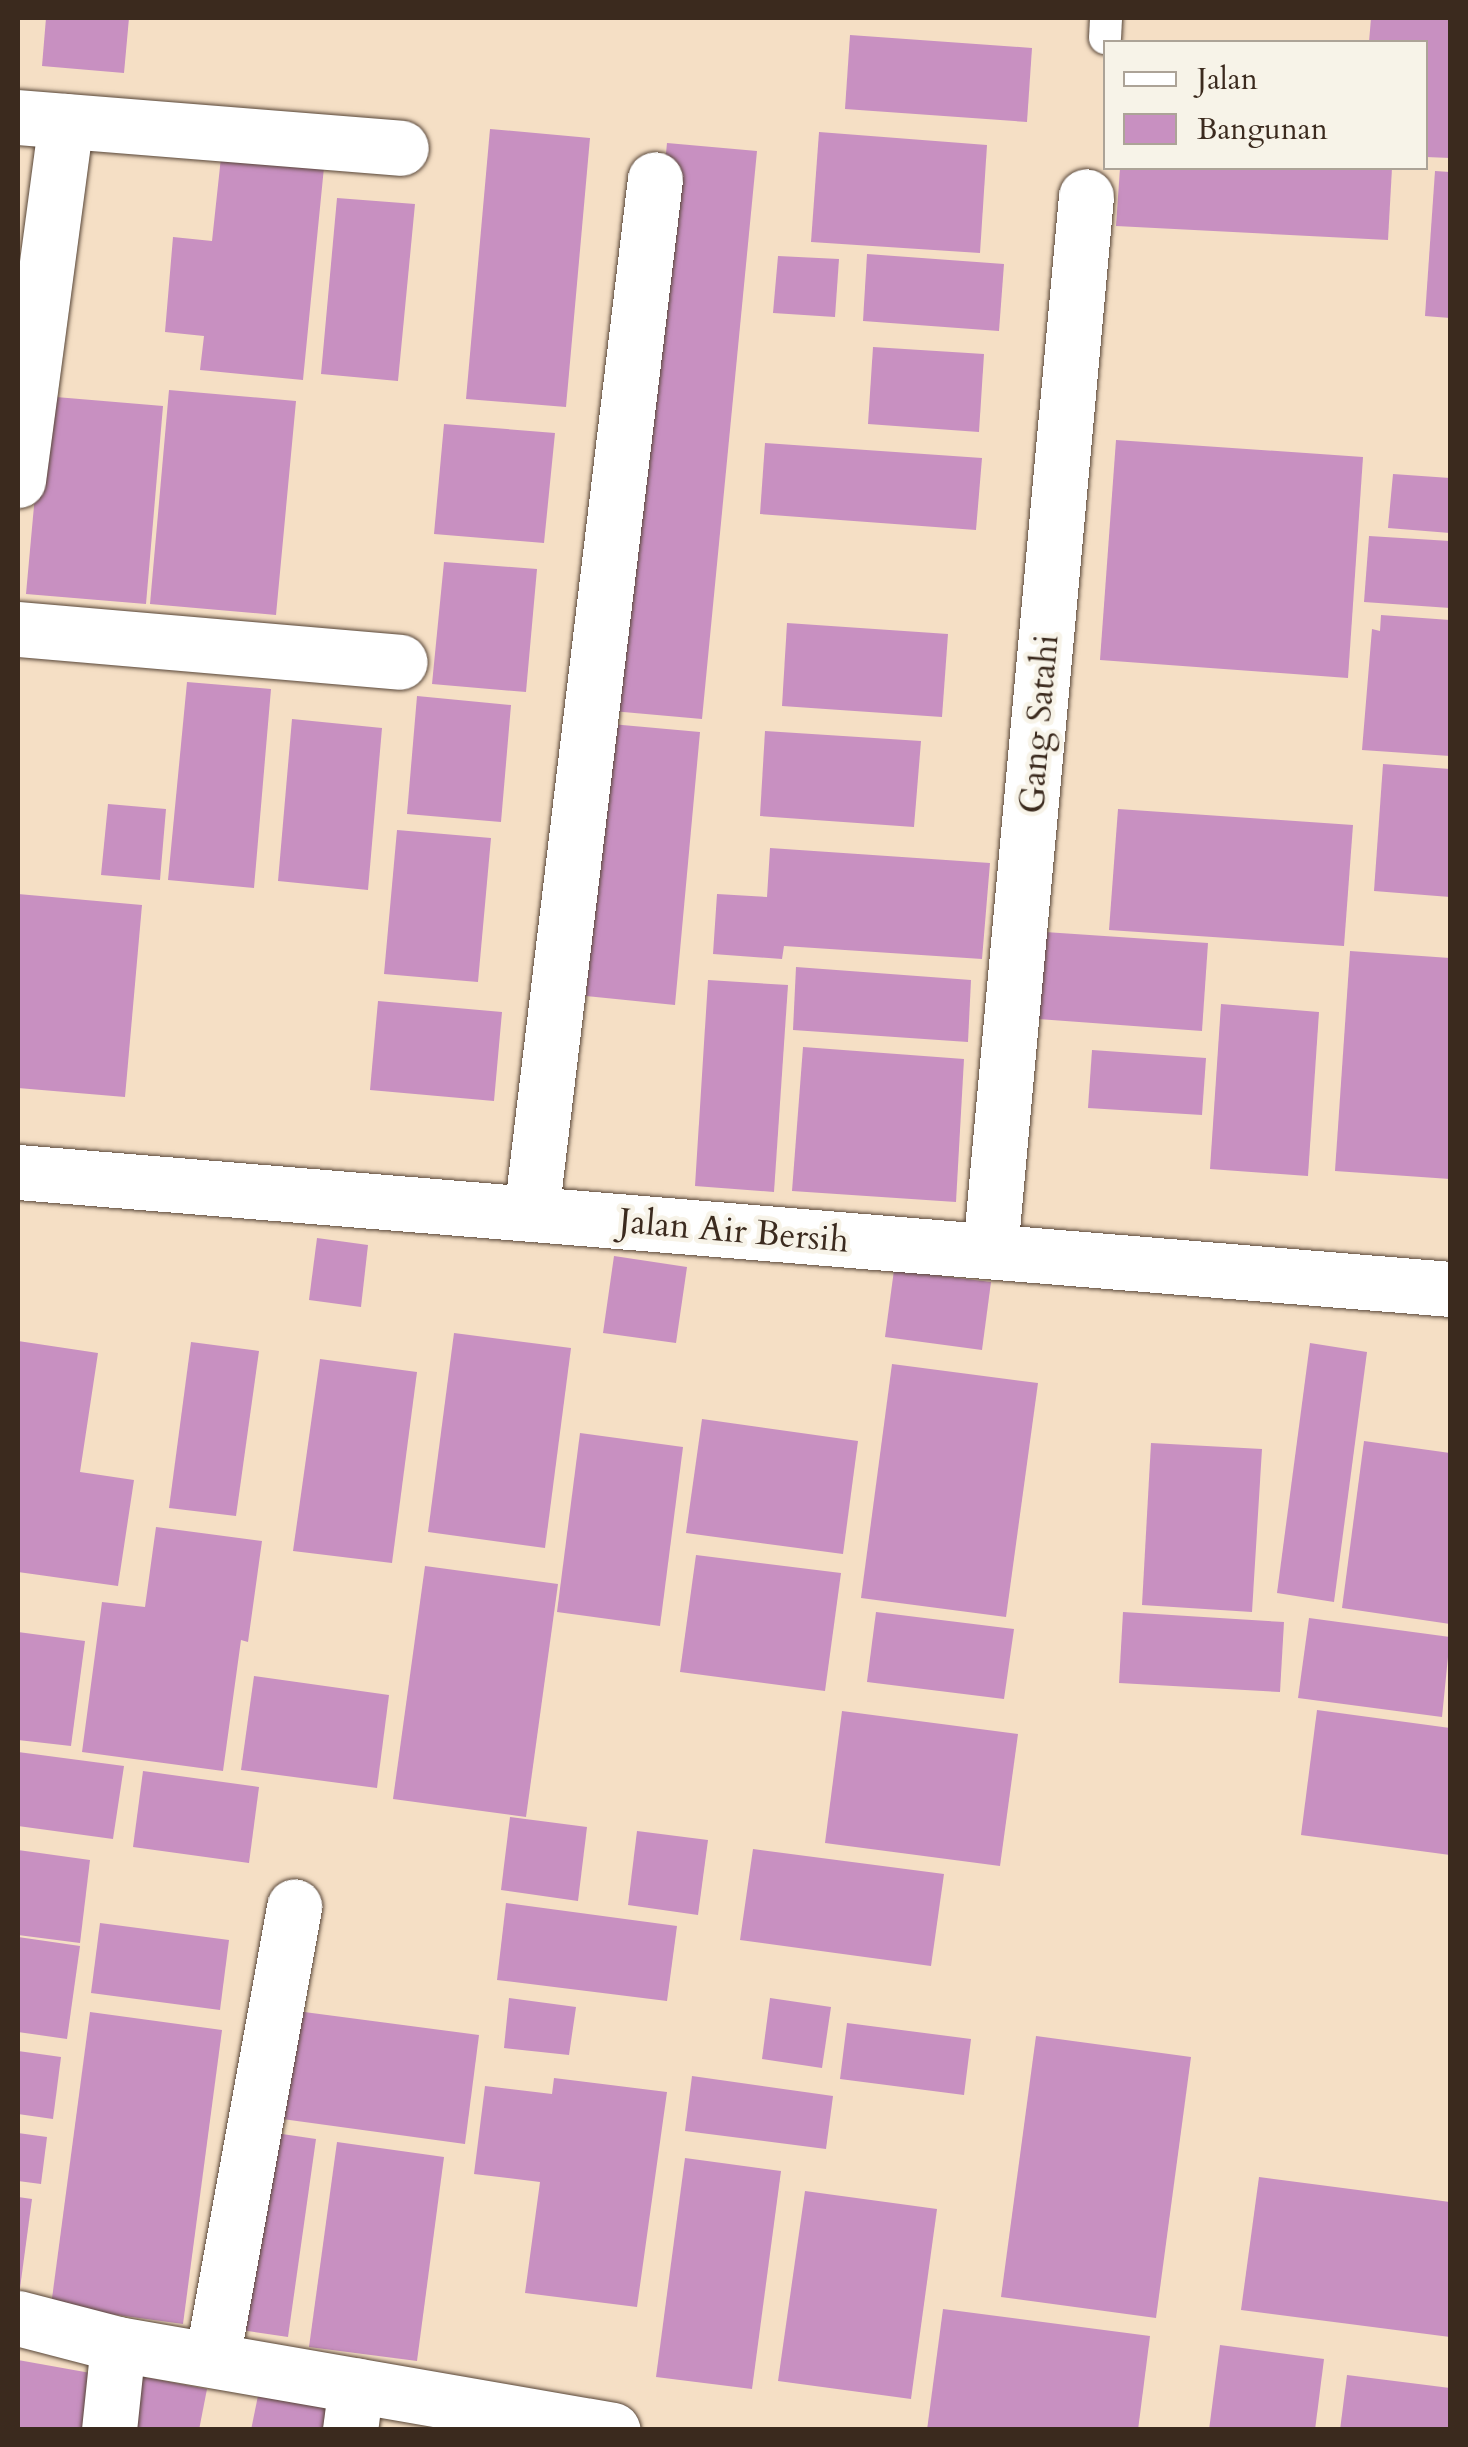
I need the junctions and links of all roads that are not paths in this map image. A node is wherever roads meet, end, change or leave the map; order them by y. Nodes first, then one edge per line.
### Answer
1 (42, 119) edge
2 (401, 148) dead end
3 (655, 179) dead end
4 (1086, 196) dead end
5 (18, 480) edge
6 (18, 629) edge
7 (400, 662) dead end
8 (19, 1182) edge
9 (532, 1214) junction
10 (990, 1251) junction
11 (1450, 1289) edge
12 (294, 1906) dead end
13 (18, 2318) edge
14 (118, 2344) junction
15 (212, 2359) junction
16 (353, 2407) edge
17 (109, 2430) edge
18 (613, 2430) edge

1 - 2 street
1 - 5 street
3 - 9 street
4 - 10 street, Gang Satahi
6 - 7 street
8 - 9 street, Jalan Air Bersih
9 - 10 street, Jalan Air Bersih
10 - 11 street, Jalan Air Bersih
12 - 15 street
13 - 14 street
14 - 15 street
14 - 17 street
15 - 16 street
16 - 18 street

